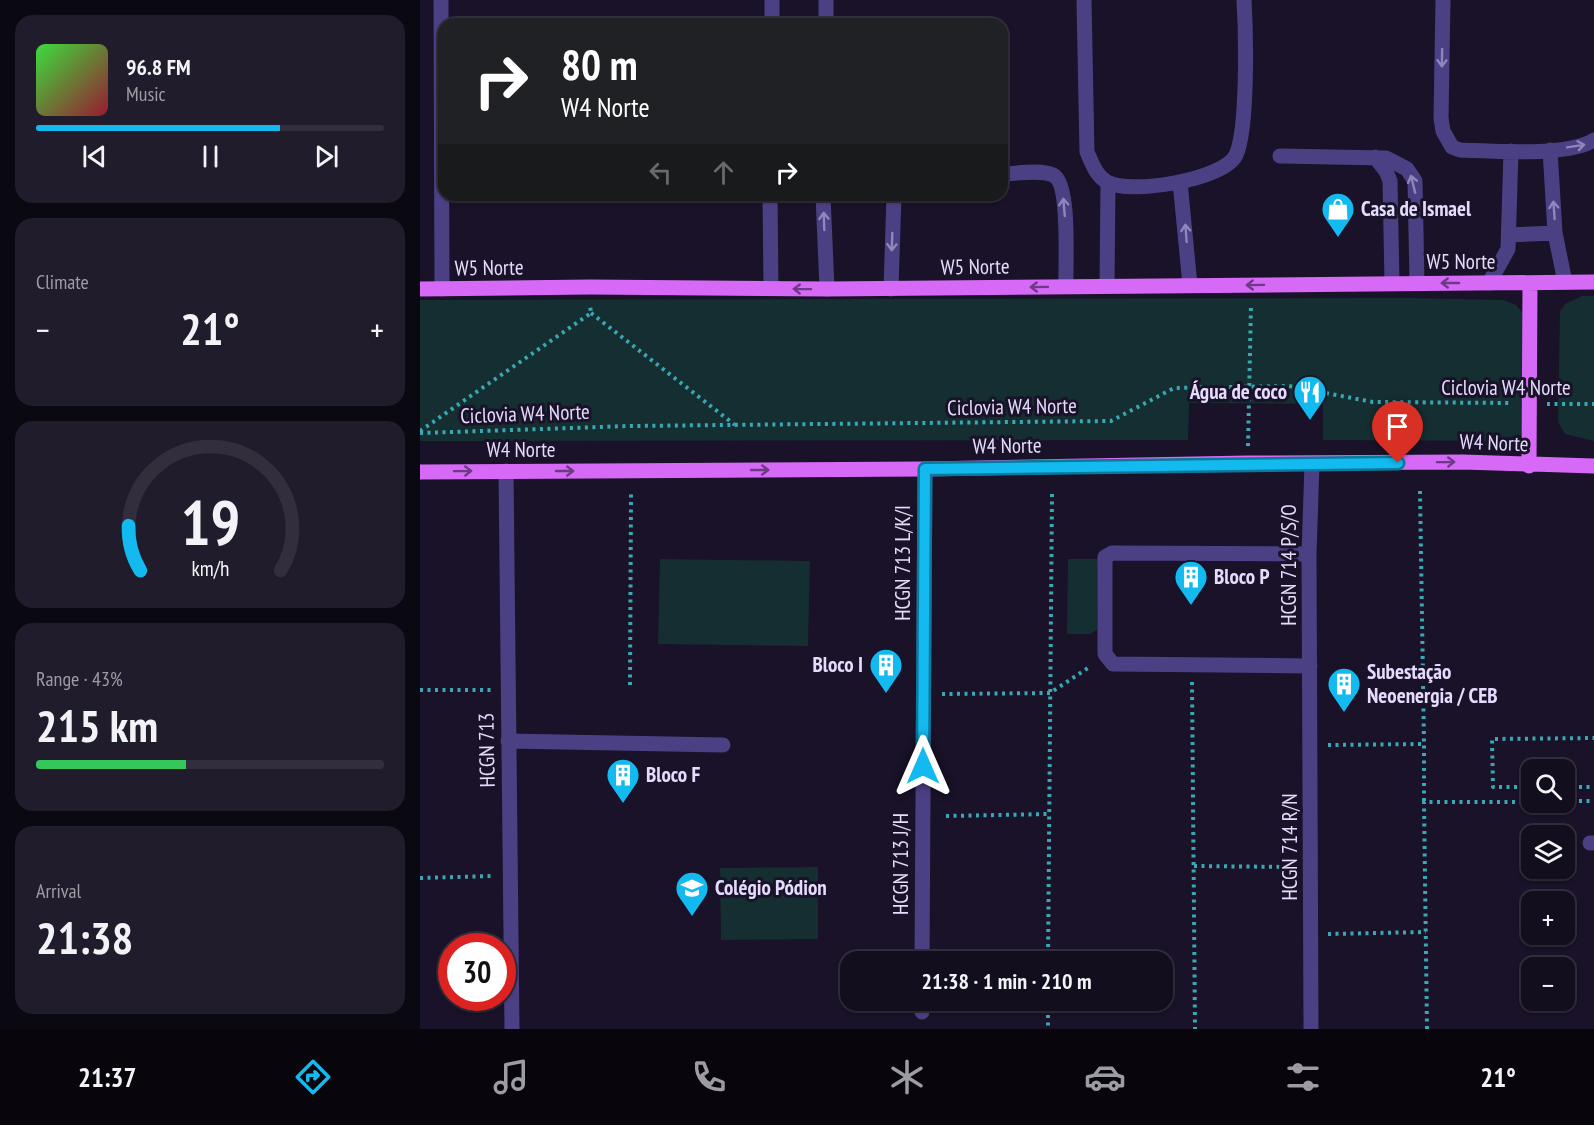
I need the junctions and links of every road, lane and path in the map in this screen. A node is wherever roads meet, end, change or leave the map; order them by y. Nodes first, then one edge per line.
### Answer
1 (441, 0) edge
2 (772, 0) edge
3 (826, 0) edge
4 (1084, 0) edge
5 (1244, 0) edge
6 (1443, 0) edge
7 (441, 18) edge
8 (772, 18) edge
9 (826, 18) edge
10 (1594, 140) edge
11 (1550, 150) junction
12 (1511, 151) junction
13 (1280, 156) dead end
14 (1375, 157) junction
15 (1008, 174) edge
16 (1180, 182) junction
17 (1108, 183) junction
18 (442, 201) edge
19 (770, 201) edge
20 (823, 201) edge
21 (894, 201) edge
22 (1416, 215) junction
23 (1392, 217) junction
24 (1555, 233) junction
25 (1509, 234) junction
26 (1565, 282) junction
27 (1594, 282) edge
28 (1488, 283) junction
29 (1530, 283) junction
30 (1392, 284) junction
31 (1417, 284) junction
32 (1190, 285) junction
33 (1251, 285) junction
34 (1066, 286) junction
35 (1107, 286) junction
36 (590, 287) junction
37 (771, 288) junction
38 (442, 289) junction
39 (891, 289) junction
40 (420, 290) edge
41 (827, 290) junction
42 (591, 313) junction
43 (1250, 387) junction
44 (1531, 404) junction
45 (1594, 404) edge
46 (735, 425) junction
47 (420, 432) edge
48 (1248, 463) junction
49 (1312, 464) junction
50 (1529, 466) junction
51 (1594, 466) edge
52 (925, 469) junction
53 (506, 471) junction
54 (420, 472) edge
55 (1420, 491) dead end
56 (631, 493) dead end
57 (1052, 493) dead end
58 (1309, 554) junction
59 (1097, 662) dead end
60 (1310, 666) junction
61 (1192, 679) dead end
62 (630, 686) dead end
63 (420, 690) edge
64 (495, 690) dead end
65 (1050, 693) junction
66 (946, 694) dead end
67 (1594, 738) edge
68 (508, 741) junction
69 (1424, 744) junction
70 (723, 745) dead end
71 (1327, 745) dead end
72 (923, 766) joint
73 (1521, 787) edge
74 (1575, 787) edge
75 (1594, 787) edge
76 (1575, 801) edge
77 (1594, 801) edge
78 (1424, 802) junction
79 (1521, 802) edge
80 (1049, 814) junction
81 (946, 816) dead end
82 (1194, 866) junction
83 (1295, 867) dead end
84 (496, 876) dead end
85 (420, 878) edge
86 (1426, 932) junction
87 (1327, 934) dead end
88 (922, 951) edge
89 (1048, 951) edge
90 (1048, 1011) edge
91 (512, 1029) edge
92 (1048, 1029) edge
93 (1195, 1029) edge
94 (1311, 1029) edge
95 (1427, 1029) edge

1 - 7 street
2 - 8 street
3 - 9 street
4 - 17 street
5 - 16 street
6 -> 12 street
11 -> 10 street
11 - 12 street
24 -> 11 street
12 - 25 street
13 - 14 street
22 -> 14 street
14 - 23 street
34 -> 15 street
16 - 17 street
32 -> 16 street
17 - 35 street
18 - 38 street
19 - 37 street
41 -> 20 street
21 -> 39 street
22 - 23 street
22 - 31 street
23 - 30 street
24 - 25 street
24 - 26 street
25 - 28 street
26 - 27 main road, W5 Norte
26 - 29 main road, W5 Norte
28 - 29 main road, W5 Norte
28 -> 31 main road, W5 Norte
29 - 44 main road
30 - 31 main road, W5 Norte
30 -> 33 main road, W5 Norte
32 - 33 main road, W5 Norte
32 - 35 main road, W5 Norte
33 - 43 path
34 - 35 main road, W5 Norte
34 -> 39 main road, W5 Norte
36 - 37 main road, W5 Norte
36 - 38 main road, W5 Norte
36 - 42 path
41 -> 37 main road, W5 Norte
38 - 40 main road, W5 Norte
39 - 41 main road, W5 Norte
42 - 46 path
42 - 47 path
43 - 44 path, Ciclovia W4 Norte
43 - 46 path, Ciclovia W4 Norte
43 - 48 path
44 - 45 path, Ciclovia W4 Norte
44 - 50 main road
46 - 47 path, Ciclovia W4 Norte
48 - 49 main road, W4 Norte
48 - 52 main road, W4 Norte
49 -> 50 main road, W4 Norte
49 - 58 street, HCGN 714 P/S/O
50 - 51 main road, W4 Norte
53 -> 52 main road, W4 Norte
52 - 72 street, HCGN 713 L/K/I
54 -> 53 main road, W4 Norte
53 - 68 street, HCGN 713
55 - 69 path
56 - 62 path
57 - 65 path
58 - 60 street, HCGN 714 P/S/O
58 - 60 street
59 - 65 path
60 - 94 street, HCGN 714 R/N
61 - 82 path
63 - 64 path
65 - 66 path
65 - 80 path
67 - 73 path
68 - 70 street
68 - 91 street, HCGN 713
69 - 71 path
69 - 78 path
72 - 88 street, HCGN 713 J/H
74 - 75 path
76 - 77 path
78 - 79 path
78 - 86 path
80 - 81 path
80 - 89 path
82 - 83 path
82 - 93 path
84 - 85 path
86 - 87 path
86 - 95 path
90 - 92 path

